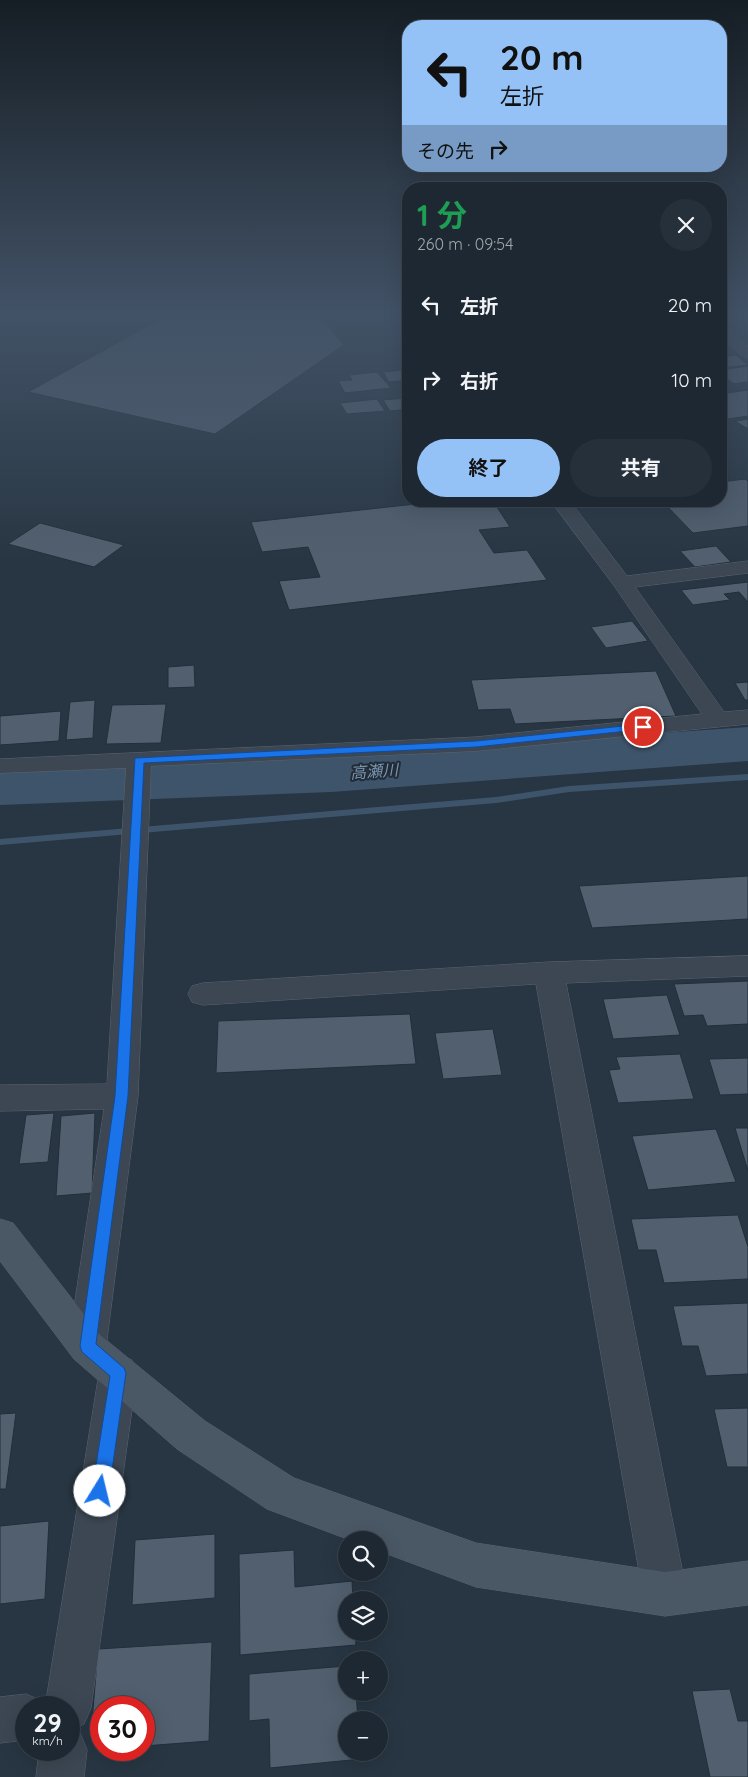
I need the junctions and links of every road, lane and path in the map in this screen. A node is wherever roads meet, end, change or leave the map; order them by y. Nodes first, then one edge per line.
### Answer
1 (565, 507) edge
2 (748, 567) edge
3 (622, 583) junction
4 (748, 717) edge
5 (718, 720) junction
6 (139, 760) junction
7 (0, 766) edge
8 (748, 966) edge
9 (549, 973) junction
10 (202, 994) dead end
11 (122, 1096) junction
12 (0, 1098) edge
13 (0, 1234) edge
14 (88, 1346) junction
15 (118, 1373) junction
16 (748, 1583) edge
17 (665, 1594) junction
18 (70, 1696) edge
19 (15, 1718) edge
20 (0, 1720) edge
21 (62, 1761) edge
22 (60, 1777) edge

1 - 3 street
2 - 3 street
3 - 5 street
4 - 5 street
5 - 6 street
6 - 7 street
6 - 11 street
8 - 9 street
9 - 10 street
9 - 17 street
11 - 12 street
11 - 14 street
13 - 14 street
14 - 15 street
15 - 17 street
15 - 18 street
16 - 17 street
19 - 20 street
21 - 22 street

